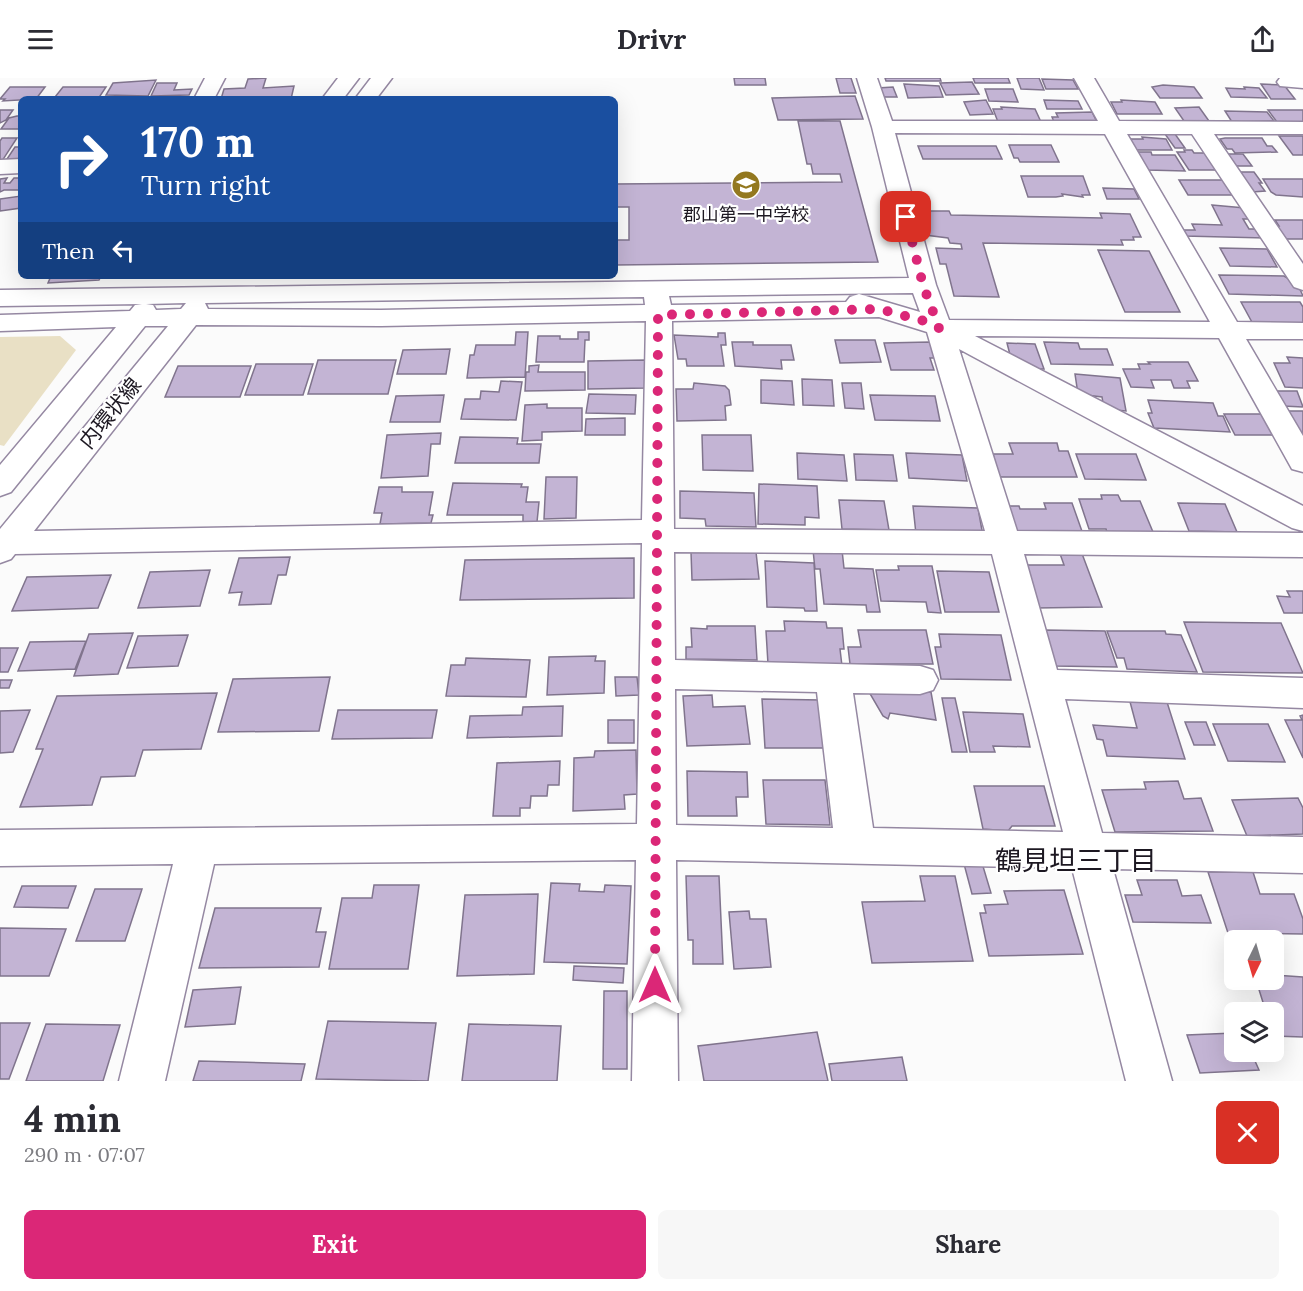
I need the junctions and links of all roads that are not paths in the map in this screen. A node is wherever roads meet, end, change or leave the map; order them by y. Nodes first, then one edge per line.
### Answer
1 (215, 78) edge
2 (349, 78) edge
3 (382, 78) edge
4 (867, 78) edge
5 (1084, 78) edge
6 (206, 96) edge
7 (334, 96) edge
8 (367, 96) edge
9 (883, 127) junction
10 (1113, 128) junction
11 (1199, 128) junction
12 (1303, 128) edge
13 (18, 166) edge
14 (0, 167) edge
15 (1303, 282) edge
16 (214, 285) edge
17 (923, 285) junction
18 (109, 286) edge
19 (167, 286) edge
20 (774, 287) junction
21 (389, 294) junction
22 (0, 298) edge
23 (657, 302) junction
24 (879, 309) junction
25 (188, 317) junction
26 (381, 318) junction
27 (136, 321) junction
28 (0, 323) edge
29 (939, 328) junction
30 (1228, 330) junction
31 (1303, 331) edge
32 (1303, 462) edge
33 (0, 485) edge
34 (1303, 520) edge
35 (656, 536) junction
36 (1005, 543) junction
37 (1303, 545) edge
38 (2, 546) edge
39 (656, 674) junction
40 (833, 678) junction
41 (920, 680) dead end
42 (1042, 684) junction
43 (1303, 693) edge
44 (655, 842) junction
45 (855, 845) junction
46 (198, 846) junction
47 (0, 848) edge
48 (1087, 850) junction
49 (1303, 855) edge
50 (142, 1081) edge
51 (655, 1081) edge
52 (1149, 1081) edge

1 - 6 street
2 - 7 street
3 - 8 street
4 - 9 street
5 - 10 street
9 - 10 street
9 - 17 street
10 - 11 street
10 - 30 street
11 - 12 street
11 - 15 street
13 - 14 street
16 - 19 street
16 - 21 street
16 - 25 street, 内環状線
17 - 20 street
17 - 29 street
18 - 19 street
18 - 22 street
19 - 27 street, 内環状線
20 - 23 street
20 - 24 street
21 - 23 street
21 - 26 street
23 - 24 street
23 - 26 street
23 - 35 street
24 - 29 street
25 - 26 street
25 - 27 street
25 - 38 street, 内環状線
27 - 28 street
27 - 33 street, 内環状線
29 - 30 street
29 - 34 street
29 - 36 street
30 - 31 street
30 - 32 street
35 - 36 street
35 - 38 street
35 - 39 street
36 - 37 street
36 - 42 street
39 - 40 street
39 - 44 street
40 - 41 street
40 - 45 street
42 - 43 street
42 - 48 street
44 - 45 street
44 - 46 street
44 - 51 street
45 - 48 street
46 - 47 street
46 - 50 street
48 - 49 street
48 - 52 street

